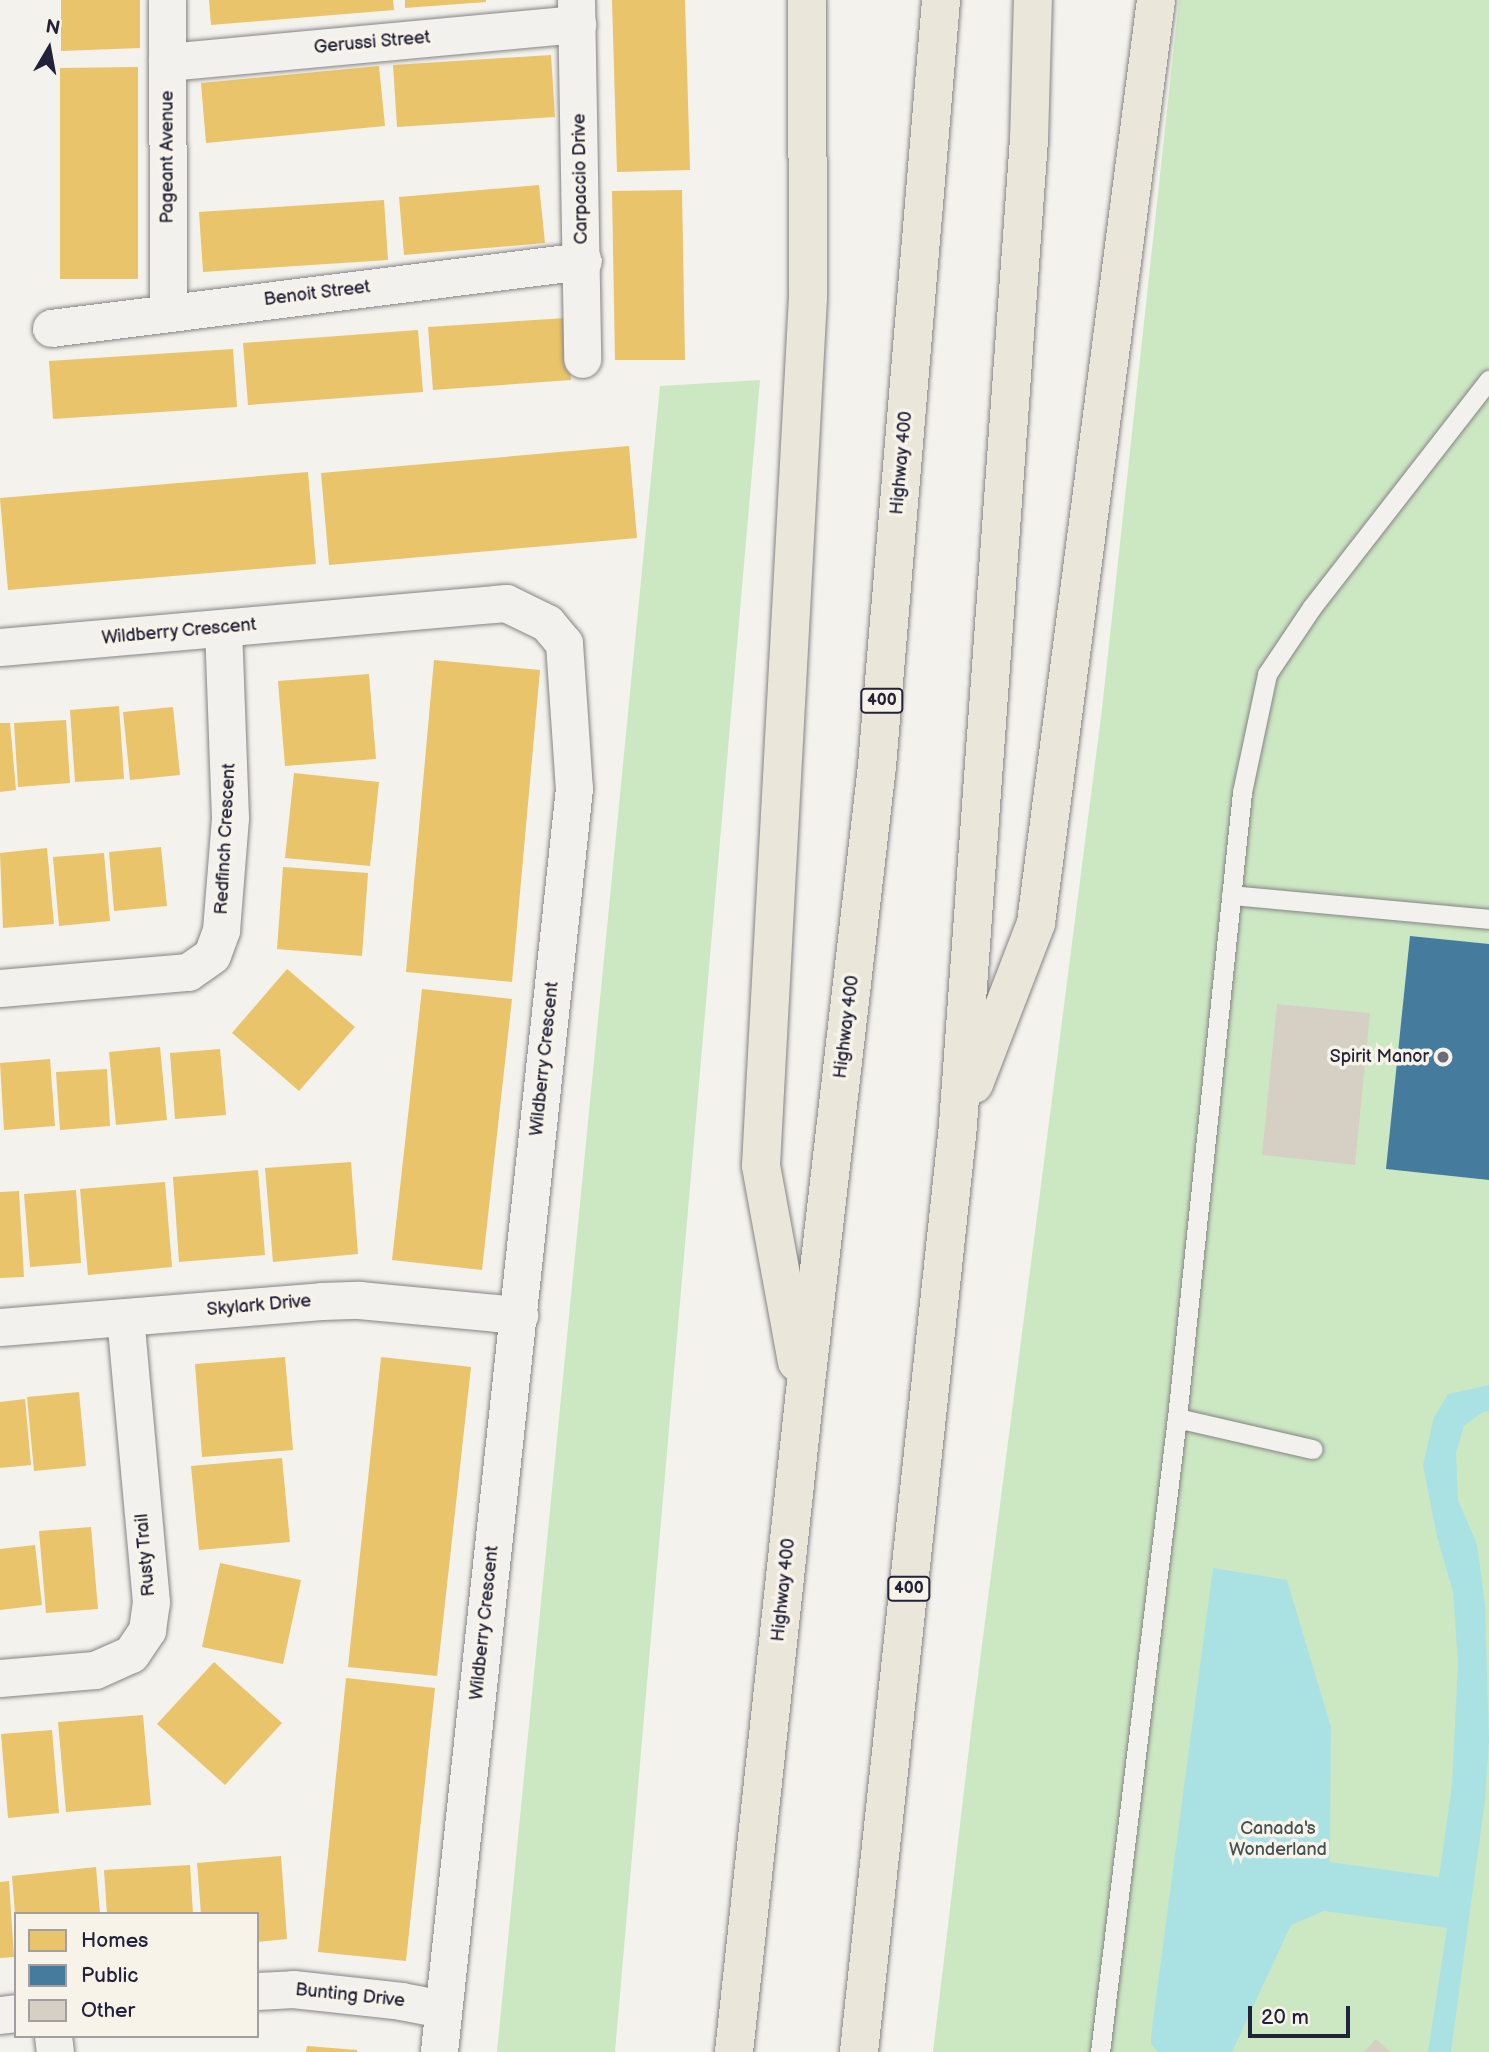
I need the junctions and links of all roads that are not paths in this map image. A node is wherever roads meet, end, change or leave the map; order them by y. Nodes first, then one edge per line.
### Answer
1 (167, 0) edge
2 (807, 0) edge
3 (941, 0) edge
4 (1033, 0) edge
5 (1156, 0) edge
6 (577, 12) edge
7 (167, 62) junction
8 (583, 261) junction
9 (169, 313) junction
10 (51, 328) dead end
11 (582, 359) dead end
12 (1489, 380) edge
13 (223, 629) junction
14 (0, 647) edge
15 (1231, 895) junction
16 (1489, 919) edge
17 (0, 988) edge
18 (958, 1125) junction
19 (519, 1315) junction
20 (125, 1317) junction
21 (0, 1327) edge
22 (804, 1400) junction
23 (1177, 1418) junction
24 (1312, 1449) dead end
25 (0, 1678) edge
26 (259, 1991) edge
27 (442, 2009) junction
28 (439, 2052) edge
29 (734, 2052) edge
30 (859, 2052) edge
31 (1100, 2052) edge

1 - 7 street, Pageant Avenue
2 - 22 highway
3 - 22 highway, Highway 400 / 400
4 - 18 highway, 400
5 - 18 highway
6 - 7 street, Gerussi Street
6 - 8 street, Carpaccio Drive
7 - 9 street, Pageant Avenue
8 - 9 street, Benoit Street
8 - 11 street, Carpaccio Drive
9 - 10 street, Benoit Street
12 - 15 lane
13 - 14 street, Wildberry Crescent
13 - 17 street, Redfinch Crescent
13 - 19 street, Wildberry Crescent
15 - 16 lane
15 - 23 lane
18 - 30 highway, 400
19 - 20 street, Skylark Drive
19 - 27 street, Wildberry Crescent
20 - 21 street, Skylark Drive
20 - 25 street, Rusty Trail
22 - 29 highway, Highway 400 / 400
23 - 24 lane
23 - 31 lane
26 - 27 street, Bunting Drive
27 - 28 street, Wildberry Crescent

